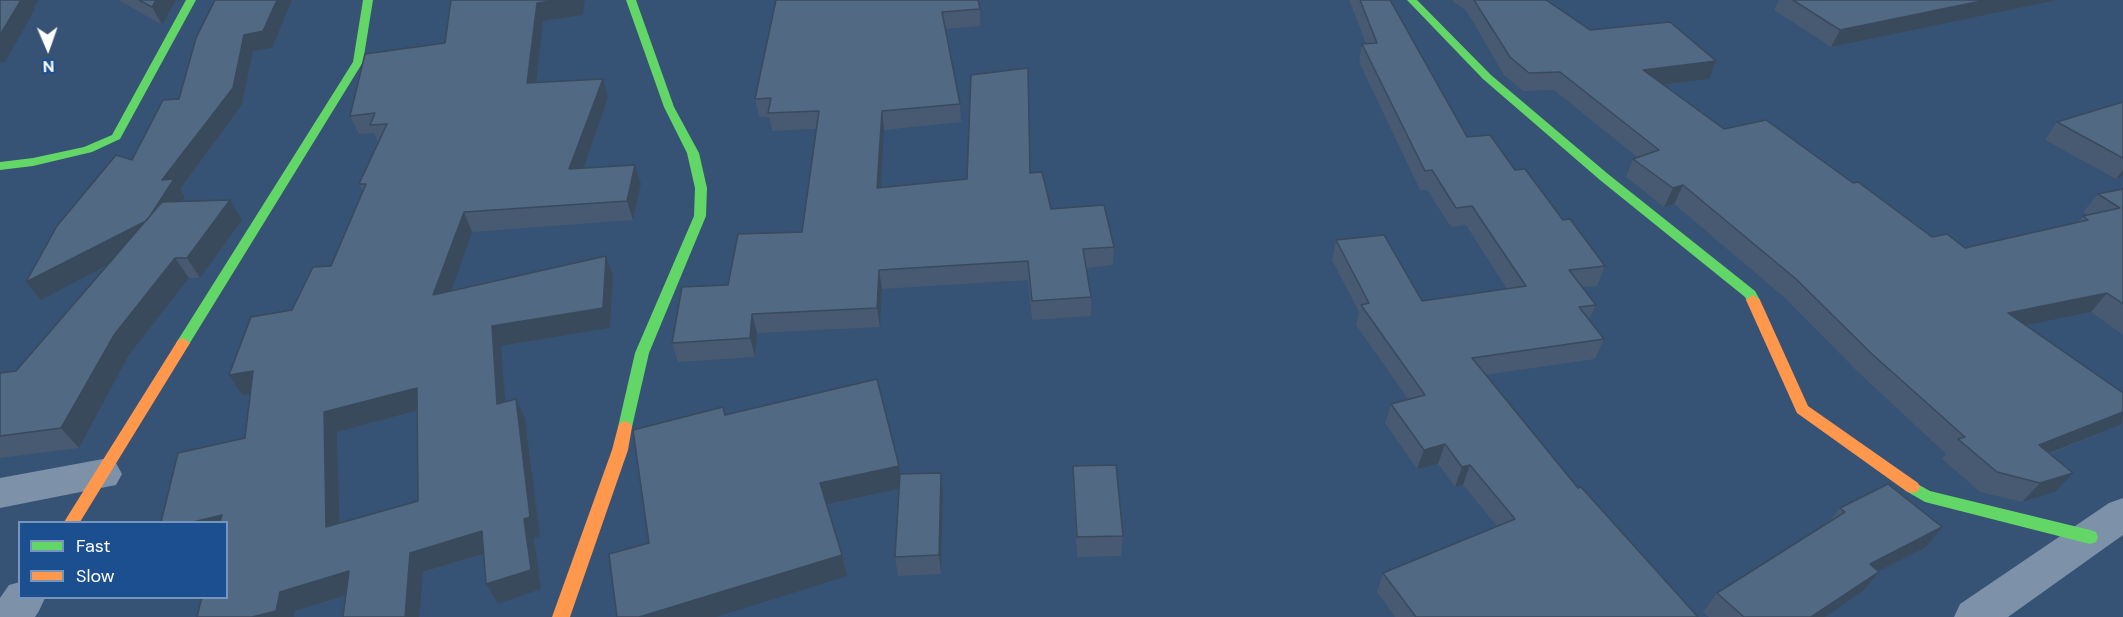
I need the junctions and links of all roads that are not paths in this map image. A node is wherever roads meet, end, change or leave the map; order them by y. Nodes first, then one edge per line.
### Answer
1 (191, 0) edge
2 (368, 0) edge
3 (631, 0) edge
4 (1413, 0) edge
5 (0, 166) edge
6 (103, 474) junction
7 (0, 493) edge
8 (2123, 514) edge
9 (73, 521) edge
10 (2090, 537) junction
11 (23, 599) edge
12 (11, 617) edge
13 (561, 617) edge
14 (1976, 617) edge

1 - 5 street
2 - 6 street
3 - 13 street
4 - 10 street
6 - 7 street
6 - 9 street
8 - 10 street
10 - 14 street
11 - 12 street

